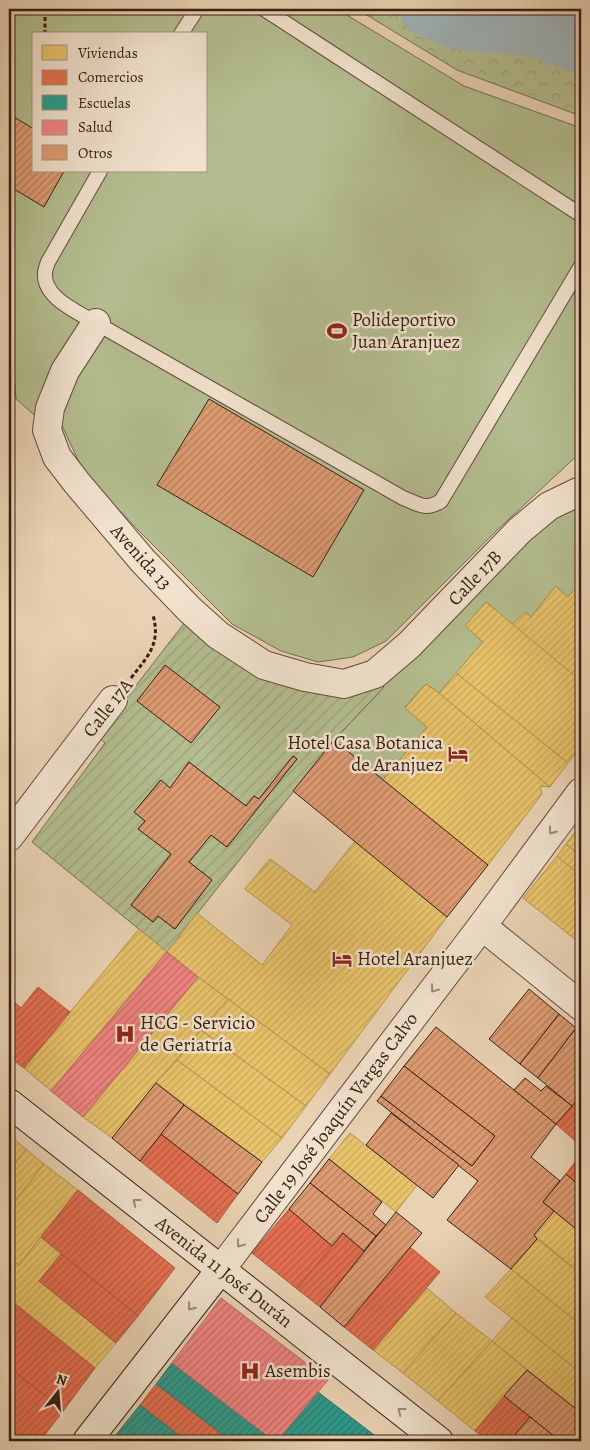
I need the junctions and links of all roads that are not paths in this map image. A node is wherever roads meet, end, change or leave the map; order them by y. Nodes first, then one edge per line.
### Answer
1 (196, 9) edge
2 (264, 9) edge
3 (182, 32) edge
4 (99, 172) edge
5 (581, 215) edge
6 (581, 266) edge
7 (96, 323) junction
8 (581, 492) edge
9 (375, 674) joint
10 (114, 700) road end
11 (581, 792) edge
12 (9, 837) edge
13 (482, 926) junction
14 (581, 1006) edge
15 (9, 1103) edge
16 (221, 1269) junction
17 (87, 1441) edge
18 (439, 1441) edge

1 - 3 lane
2 - 5 lane
4 - 7 lane
6 - 7 lane
7 - 9 street, Avenida 13
8 - 9 street, Calle 17B
10 - 12 street, Calle 17A
11 -> 13 street, Calle 19 José Joaquín Vargas Calvo
13 - 14 street
13 -> 16 street, Calle 19 José Joaquín Vargas Calvo
16 -> 15 street, Avenida 11 José Durán
16 -> 17 street, Calle 19 José Joaquín Vargas Calvo
18 -> 16 street, Avenida 11 José Durán

